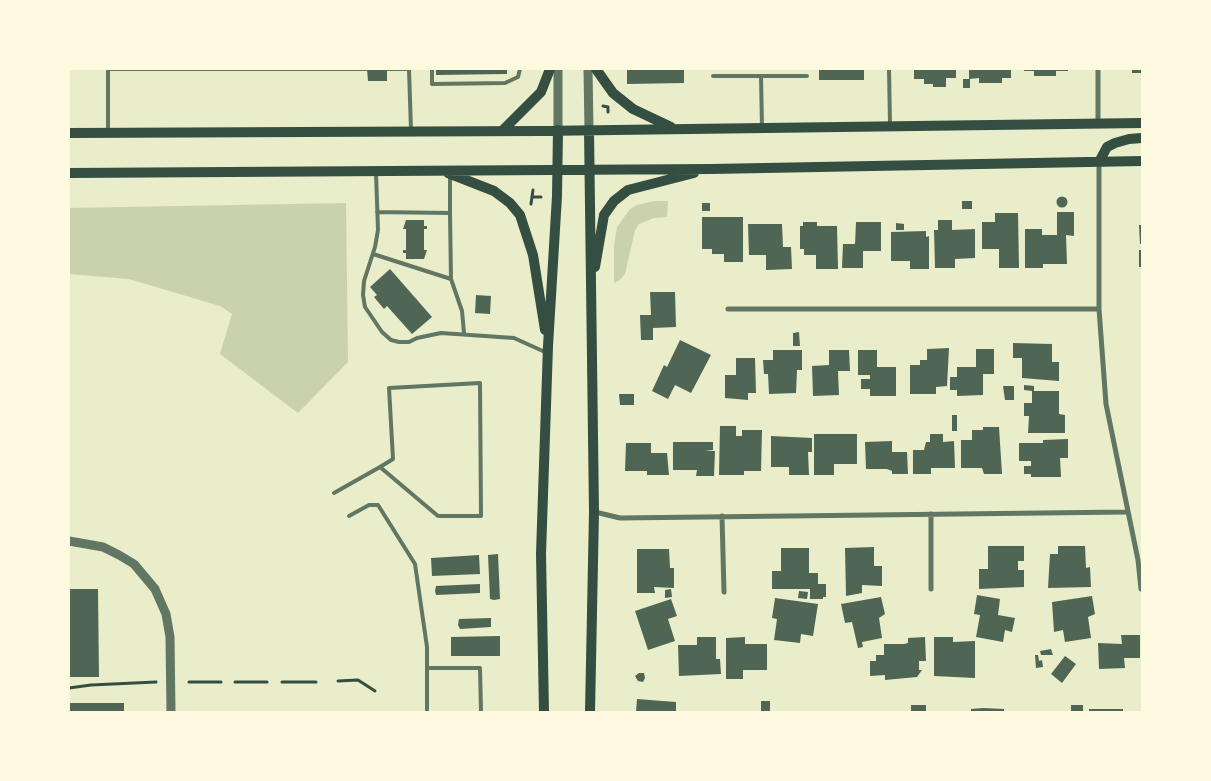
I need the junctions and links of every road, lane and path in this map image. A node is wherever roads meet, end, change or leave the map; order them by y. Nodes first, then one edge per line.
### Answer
1 (108, 69) edge
2 (367, 69) edge
3 (387, 69) edge
4 (409, 69) edge
5 (432, 69) edge
6 (520, 69) edge
7 (550, 69) edge
8 (558, 69) edge
9 (588, 69) edge
10 (596, 69) edge
11 (889, 69) edge
12 (1098, 69) edge
13 (316, 70) edge
14 (712, 76) dead end
15 (761, 76) junction
16 (807, 76) dead end
17 (604, 106) dead end
18 (608, 112) dead end
19 (1142, 123) edge
20 (1098, 124) junction
21 (890, 127) junction
22 (674, 128) junction
23 (762, 128) junction
24 (558, 130) junction
25 (589, 130) junction
26 (502, 131) junction
27 (411, 132) junction
28 (69, 133) edge
29 (108, 133) junction
30 (1142, 138) edge
31 (1099, 162) junction
32 (1142, 162) edge
33 (711, 169) junction
34 (557, 170) junction
35 (590, 170) junction
36 (376, 171) junction
37 (445, 172) junction
38 (69, 173) edge
39 (533, 190) dead end
40 (540, 196) dead end
41 (534, 197) junction
42 (531, 204) dead end
43 (377, 212) junction
44 (450, 213) junction
45 (373, 254) junction
46 (450, 279) junction
47 (591, 292) junction
48 (728, 309) dead end
49 (1099, 309) junction
50 (464, 333) junction
51 (548, 350) junction
52 (380, 467) junction
53 (334, 493) dead end
54 (594, 512) junction
55 (1126, 512) junction
56 (931, 514) junction
57 (349, 516) dead end
58 (722, 516) junction
59 (69, 541) edge
60 (931, 589) dead end
61 (1141, 589) dead end
62 (724, 592) dead end
63 (427, 668) junction
64 (338, 681) dead end
65 (156, 682) dead end
66 (189, 682) dead end
67 (221, 682) dead end
68 (235, 682) dead end
69 (267, 682) dead end
70 (282, 682) dead end
71 (316, 682) dead end
72 (69, 688) edge
73 (375, 691) dead end
74 (171, 712) edge
75 (427, 712) edge
76 (481, 712) edge
77 (544, 712) edge
78 (590, 712) edge

1 - 13 lane
1 - 29 lane
2 - 13 lane
3 - 4 lane
4 - 27 lane
5 - 6 lane
7 - 26 main road
8 - 24 street
9 - 25 street
10 - 22 main road
11 - 21 lane
12 - 20 street
14 - 15 lane
15 - 16 lane
15 - 23 lane
17 - 18 path
19 - 20 main road
20 - 21 main road
21 - 23 main road
22 - 23 main road
22 - 25 main road
24 - 25 main road
24 - 26 main road
24 - 34 main road
25 - 35 main road
26 - 27 main road
27 - 29 main road
28 - 29 main road
30 - 31 main road
31 - 32 main road
31 - 33 main road
31 - 49 street
33 - 35 main road
33 - 47 main road
34 - 35 main road
34 - 37 main road
34 - 51 main road
35 - 47 main road
36 - 37 main road
36 - 38 main road
36 - 43 lane
37 - 44 lane
37 - 51 main road
39 - 41 path
40 - 41 path
41 - 42 path
43 - 44 lane
43 - 45 lane
44 - 46 lane
45 - 46 lane
45 - 50 lane
46 - 50 lane
47 - 54 main road
48 - 49 street
49 - 55 street
50 - 51 lane
51 - 77 main road
52 - 52 lane
52 - 53 lane
54 - 58 street
54 - 78 main road
55 - 56 street
55 - 61 street
56 - 58 street
56 - 60 street
57 - 63 lane
58 - 62 street
59 - 74 street
63 - 75 lane
63 - 76 lane
64 - 73 path
65 - 72 path
66 - 67 path
68 - 69 path
70 - 71 path

